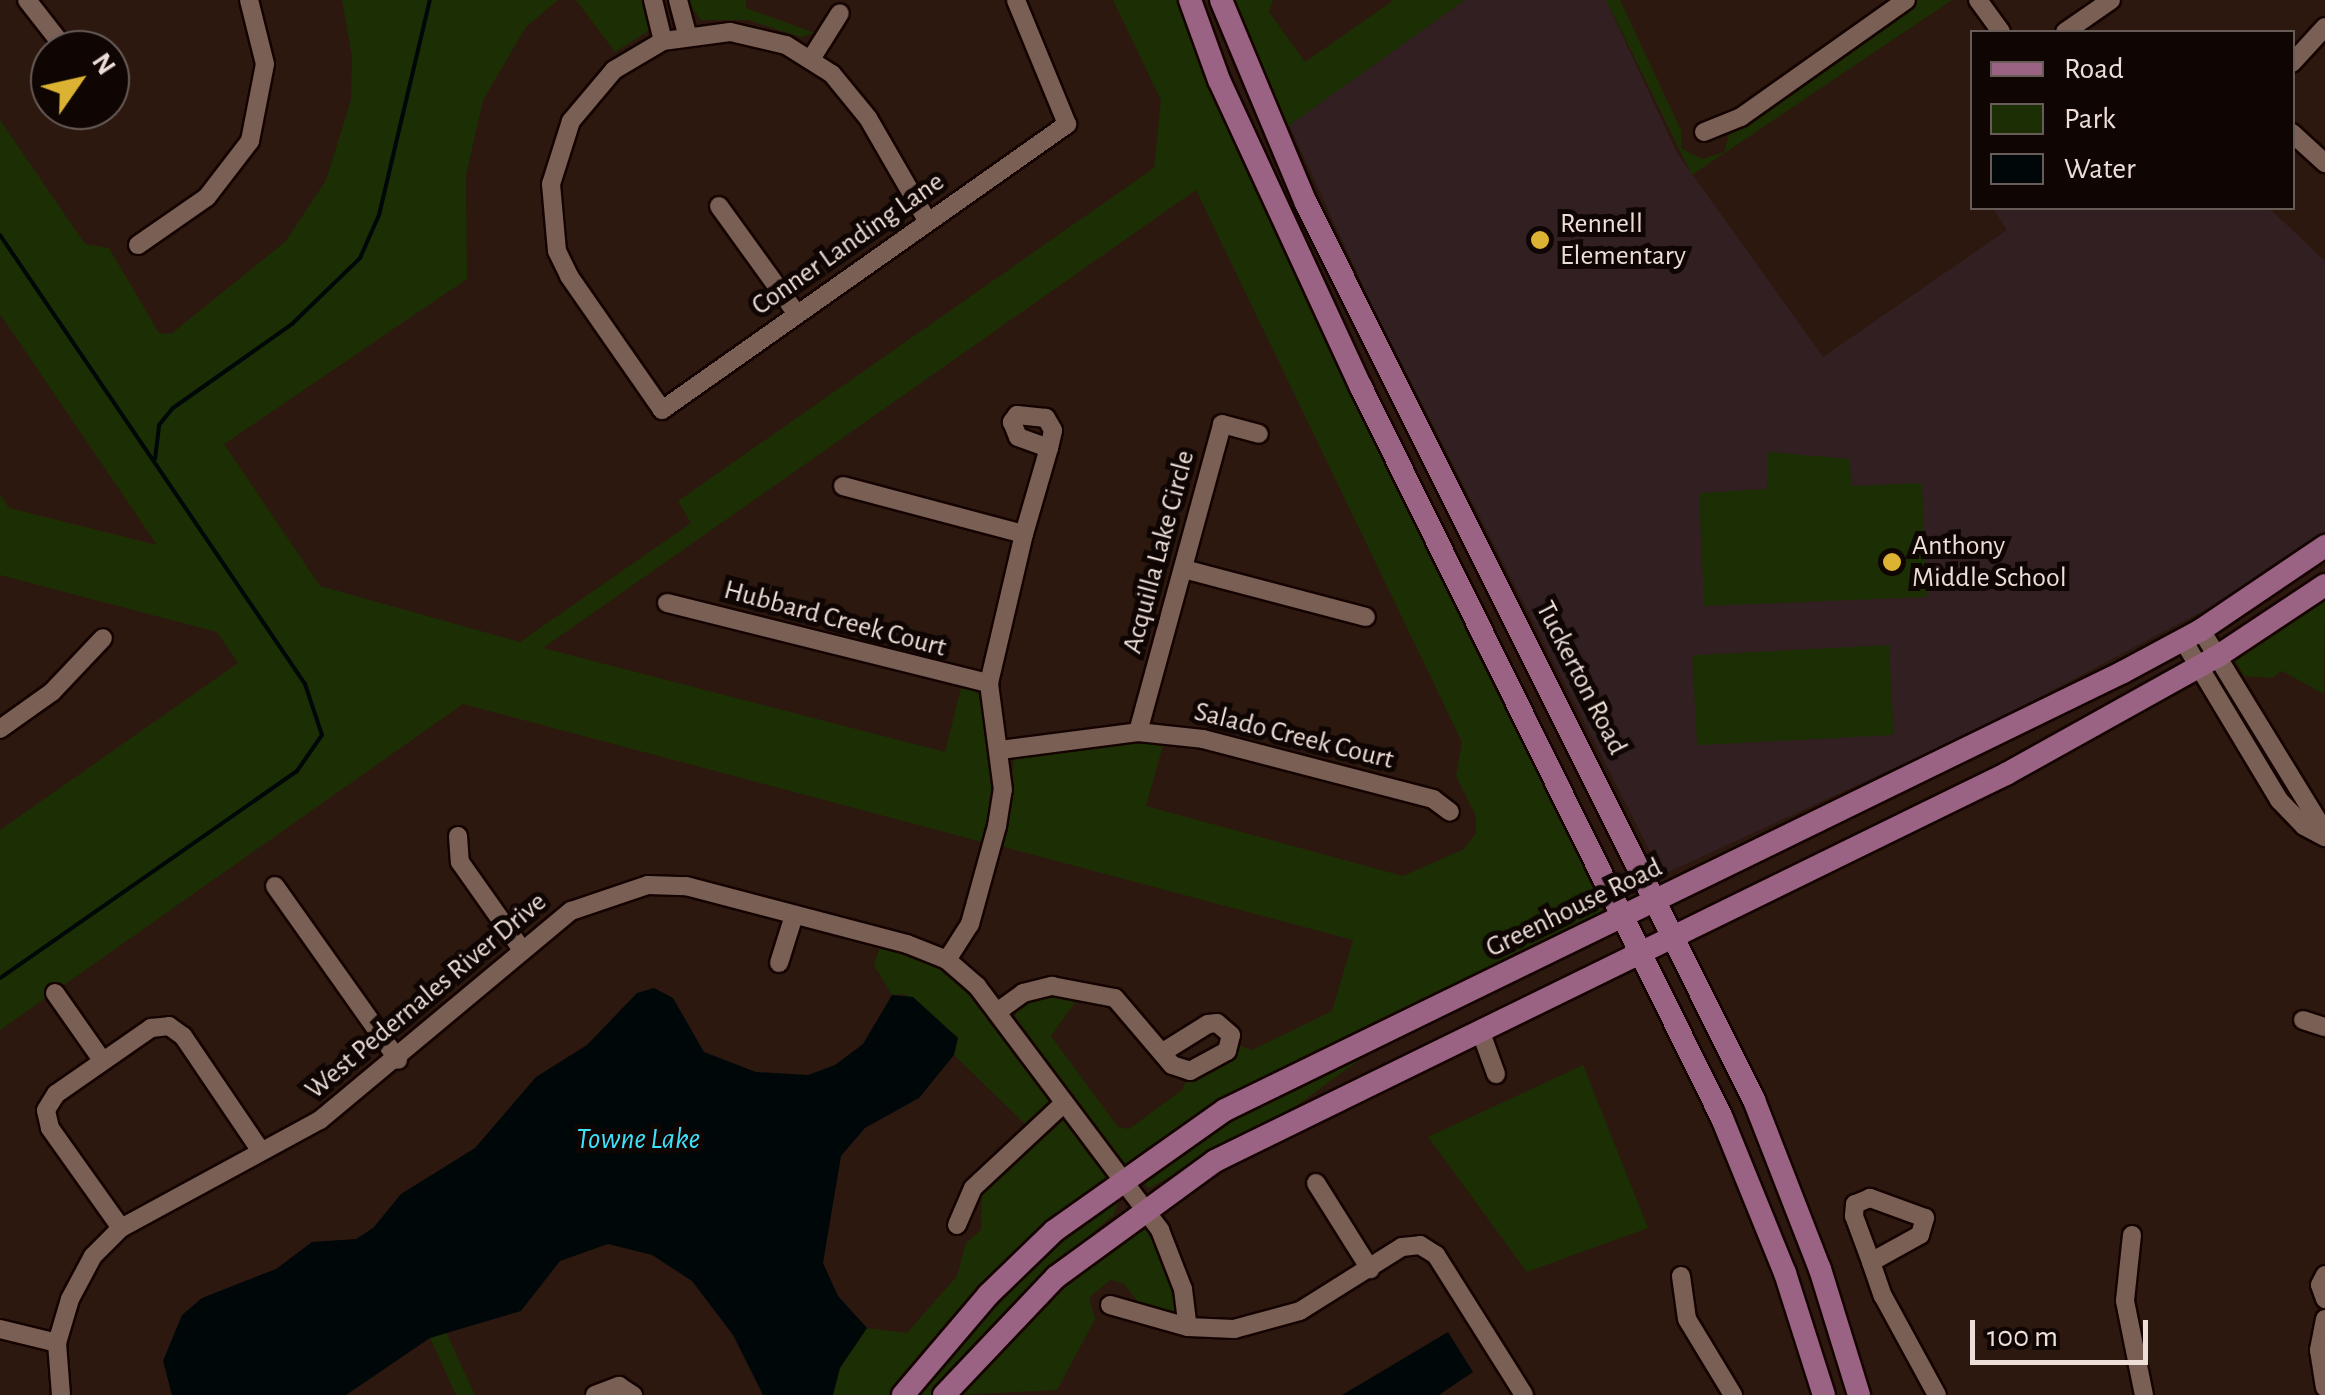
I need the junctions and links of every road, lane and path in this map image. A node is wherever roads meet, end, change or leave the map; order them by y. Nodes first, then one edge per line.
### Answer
1 (28, 0) edge
2 (249, 0) edge
3 (652, 0) edge
4 (678, 0) edge
5 (1016, 0) edge
6 (1190, 0) edge
7 (1221, 0) edge
8 (1906, 0) edge
9 (1978, 0) edge
10 (2111, 0) edge
11 (840, 13) dead end
12 (2325, 27) edge
13 (51, 30) edge
14 (2000, 30) edge
15 (2068, 30) edge
16 (687, 34) junction
17 (663, 41) junction
18 (811, 59) junction
19 (2295, 60) edge
20 (1704, 132) dead end
21 (2295, 136) edge
22 (2325, 163) edge
23 (1298, 186) junction
24 (1274, 196) junction
25 (719, 206) dead end
26 (928, 222) junction
27 (138, 245) dead end
28 (797, 314) junction
29 (1259, 434) dead end
30 (1049, 448) dead end
31 (842, 486) dead end
32 (1024, 534) junction
33 (2325, 546) edge
34 (1184, 568) junction
35 (2325, 585) edge
36 (667, 604) dead end
37 (1366, 617) dead end
38 (2192, 635) junction
39 (103, 638) dead end
40 (2208, 661) junction
41 (989, 684) junction
42 (0, 728) edge
43 (1138, 732) junction
44 (1000, 750) junction
45 (2282, 762) junction
46 (1930, 768) junction
47 (2263, 773) junction
48 (1946, 804) junction
49 (1450, 812) dead end
50 (2325, 835) edge
51 (458, 836) dead end
52 (276, 886) dead end
53 (1657, 900) junction
54 (794, 915) junction
55 (1622, 917) junction
56 (1674, 938) junction
57 (522, 950) junction
58 (1638, 954) junction
59 (947, 960) junction
60 (778, 963) dead end
61 (54, 993) dead end
62 (997, 1012) junction
63 (2303, 1020) dead end
64 (2325, 1027) edge
65 (1480, 1030) junction
66 (1163, 1052) dead end
67 (102, 1060) junction
68 (398, 1060) junction
69 (1496, 1074) dead end
70 (1064, 1103) junction
71 (262, 1151) junction
72 (1120, 1179) junction
73 (1316, 1183) dead end
74 (1142, 1208) junction
75 (957, 1225) dead end
76 (121, 1228) junction
77 (2132, 1235) dead end
78 (1871, 1262) dead end
79 (1370, 1269) junction
80 (2325, 1275) edge
81 (1681, 1276) dead end
82 (2325, 1299) edge
83 (1110, 1304) dead end
84 (2325, 1319) edge
85 (1188, 1327) junction
86 (0, 1329) edge
87 (57, 1344) junction
88 (2325, 1388) edge
89 (626, 1390) edge
90 (61, 1395) edge
91 (595, 1395) edge
92 (903, 1395) edge
93 (944, 1395) edge
94 (1524, 1395) edge
95 (1732, 1395) edge
96 (1824, 1395) edge
97 (1859, 1395) edge
98 (1937, 1395) edge
99 (2144, 1395) edge

1 - 13 street
2 - 27 street
3 - 17 street
4 - 16 street
5 - 26 street, Conner Landing Lane
6 - 24 main road
7 - 23 main road, Tuckerton Road
8 - 20 street
9 - 14 street
10 - 15 street
11 - 18 street
12 - 19 street
16 - 17 street
16 - 18 street
17 - 28 street, Conner Landing Lane
18 - 26 street
21 - 22 street
23 - 24 main road
23 - 53 main road, Tuckerton Road
24 - 55 main road
25 - 28 street
26 - 28 street, Conner Landing Lane
29 - 34 street, Acquilla Lake Circle
30 - 32 street
31 - 32 street
32 - 41 street
33 - 38 main road, Greenhouse Road
34 - 37 street
34 - 43 street, Acquilla Lake Circle
35 - 40 main road
36 - 41 street, Hubbard Creek Court
38 - 40 street
38 - 46 main road, Greenhouse Road
39 - 42 street
40 - 45 street
40 - 47 street
40 - 48 main road
41 - 44 street
43 - 44 street, Salado Creek Court
43 - 49 street, Salado Creek Court
44 - 59 street
45 - 47 street
45 - 50 street
46 - 48 main road
46 - 53 main road, Greenhouse Road
47 - 50 street
48 - 56 main road
51 - 57 street
52 - 68 street
53 - 55 main road, Greenhouse Road
53 - 56 main road, Tuckerton Road
54 - 57 street, West Pedernales River Drive
54 - 59 street, West Pedernales River Drive
54 - 60 street
55 - 58 main road
55 - 72 main road, Greenhouse Road
56 - 58 main road
56 - 97 main road, Tuckerton Road
57 - 68 street, West Pedernales River Drive
58 - 65 main road
58 - 96 main road
59 - 62 street, West Pedernales River Drive
61 - 67 street
62 - 66 street
62 - 70 street, West Pedernales River Drive
63 - 64 street
65 - 69 street
65 - 74 main road
67 - 71 street
67 - 76 street
68 - 71 street, West Pedernales River Drive
70 - 72 street, West Pedernales River Drive
70 - 75 street
71 - 76 street, West Pedernales River Drive
72 - 74 street, West Pedernales River Drive
72 - 92 main road, Greenhouse Road
73 - 79 street
74 - 85 street, West Pedernales River Drive
74 - 93 main road
76 - 87 street, West Pedernales River Drive
77 - 99 street
78 - 98 street
79 - 85 street
79 - 94 street
80 - 82 street
81 - 95 street
83 - 85 street
84 - 88 street
86 - 87 street
87 - 90 street, West Pedernales River Drive
89 - 91 street

